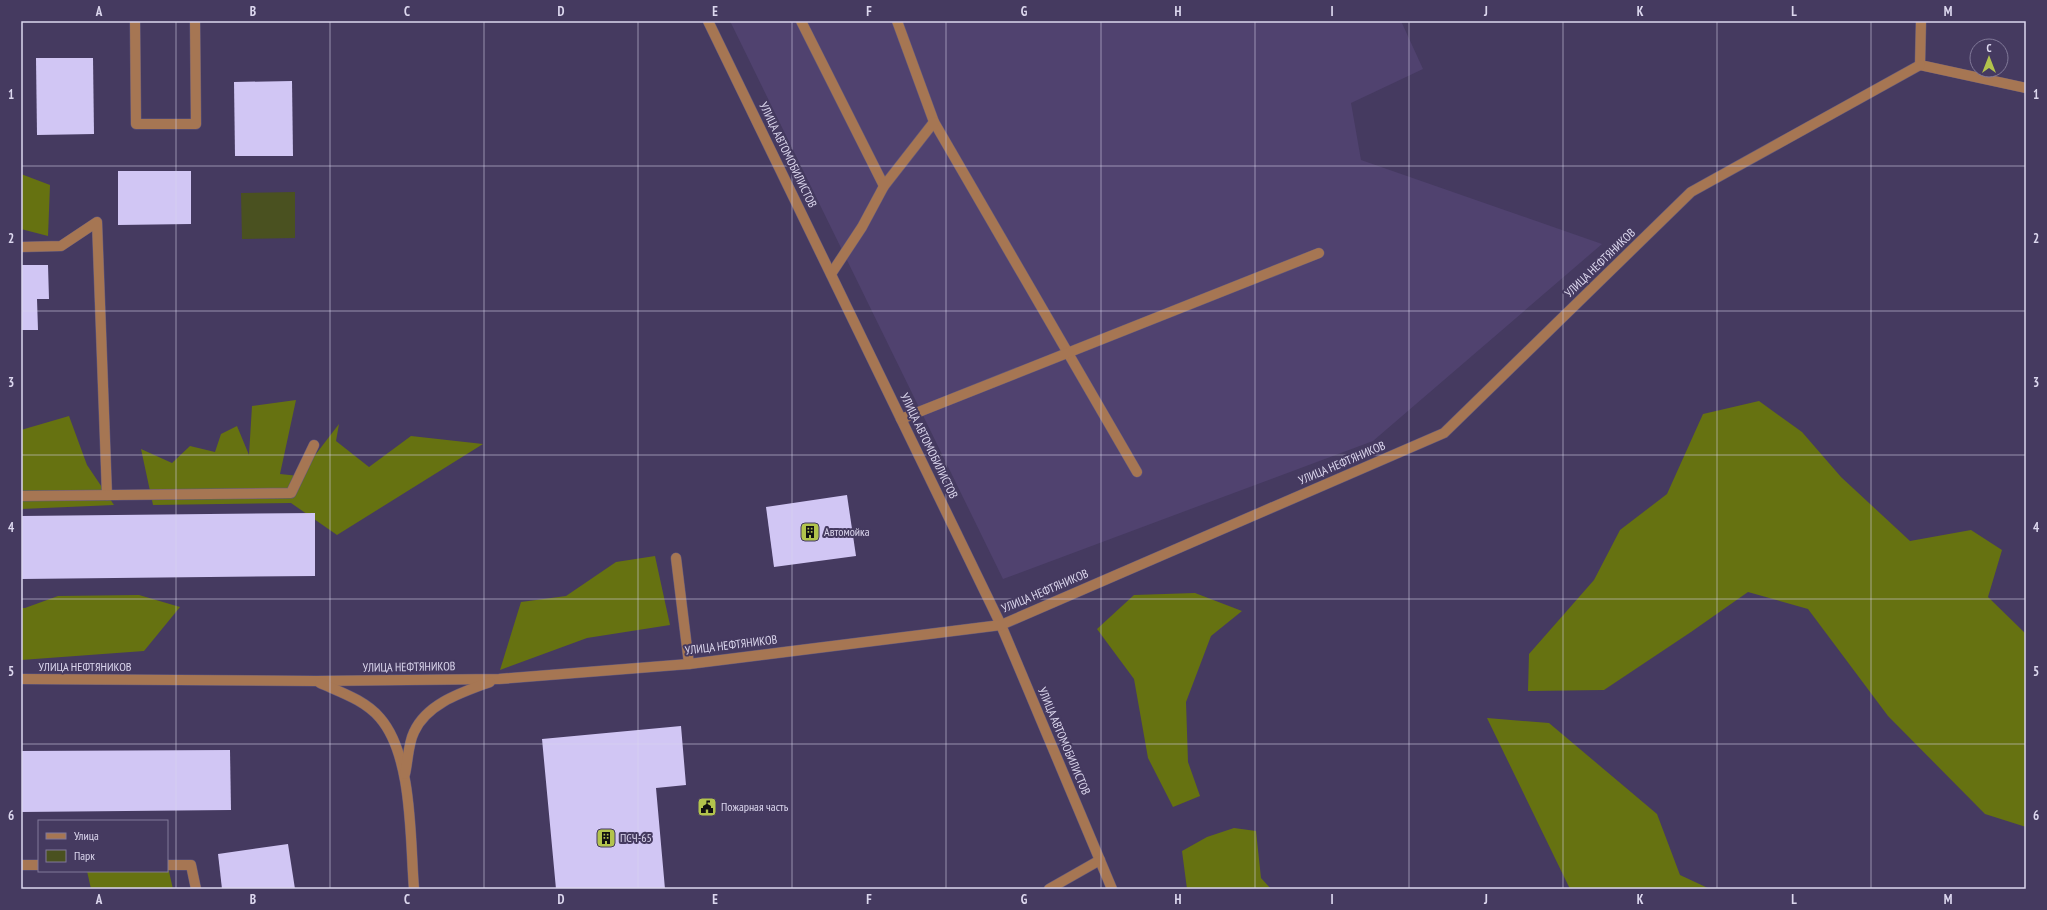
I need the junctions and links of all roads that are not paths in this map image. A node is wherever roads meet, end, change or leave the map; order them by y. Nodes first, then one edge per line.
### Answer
1 (135, 21) edge
2 (195, 21) edge
3 (708, 21) edge
4 (802, 21) edge
5 (896, 21) edge
6 (1921, 21) edge
7 (1920, 65) junction
8 (2026, 88) edge
9 (934, 122) junction
10 (884, 186) junction
11 (21, 247) edge
12 (1319, 253) dead end
13 (831, 274) junction
14 (1068, 352) junction
15 (901, 419) junction
16 (314, 445) dead end
17 (1137, 472) dead end
18 (107, 495) junction
19 (21, 496) edge
20 (676, 558) dead end
21 (1001, 624) junction
22 (689, 664) junction
23 (499, 679) junction
24 (21, 680) edge
25 (316, 682) junction
26 (405, 776) junction
27 (1100, 860) junction
28 (21, 865) edge
29 (38, 865) edge
30 (168, 865) edge
31 (196, 889) edge
32 (414, 889) edge
33 (1049, 889) edge
34 (1112, 889) edge

1 - 2 street
3 - 13 street, УЛИЦА АВТОМОБИЛИСТОВ
4 - 10 street
5 - 9 street
6 - 7 street
7 - 8 street
7 - 21 street, УЛИЦА НЕФТЯНИКОВ
9 - 10 street
9 - 14 street
10 - 13 street
11 - 18 street
12 - 14 street
13 - 15 street, УЛИЦА АВТОМОБИЛИСТОВ
14 - 15 street
14 - 17 street
15 - 21 street, УЛИЦА АВТОМОБИЛИСТОВ
16 - 18 street
18 - 19 street
20 - 22 street
21 - 22 street, УЛИЦА НЕФТЯНИКОВ
21 - 27 street, УЛИЦА АВТОМОБИЛИСТОВ
22 - 23 street, УЛИЦА НЕФТЯНИКОВ
23 - 25 street, УЛИЦА НЕФТЯНИКОВ
23 - 26 street
24 - 25 street, УЛИЦА НЕФТЯНИКОВ
25 - 26 street
26 - 32 street
27 - 33 street
27 - 34 street, УЛИЦА АВТОМОБИЛИСТОВ
28 - 29 street
30 - 31 street

